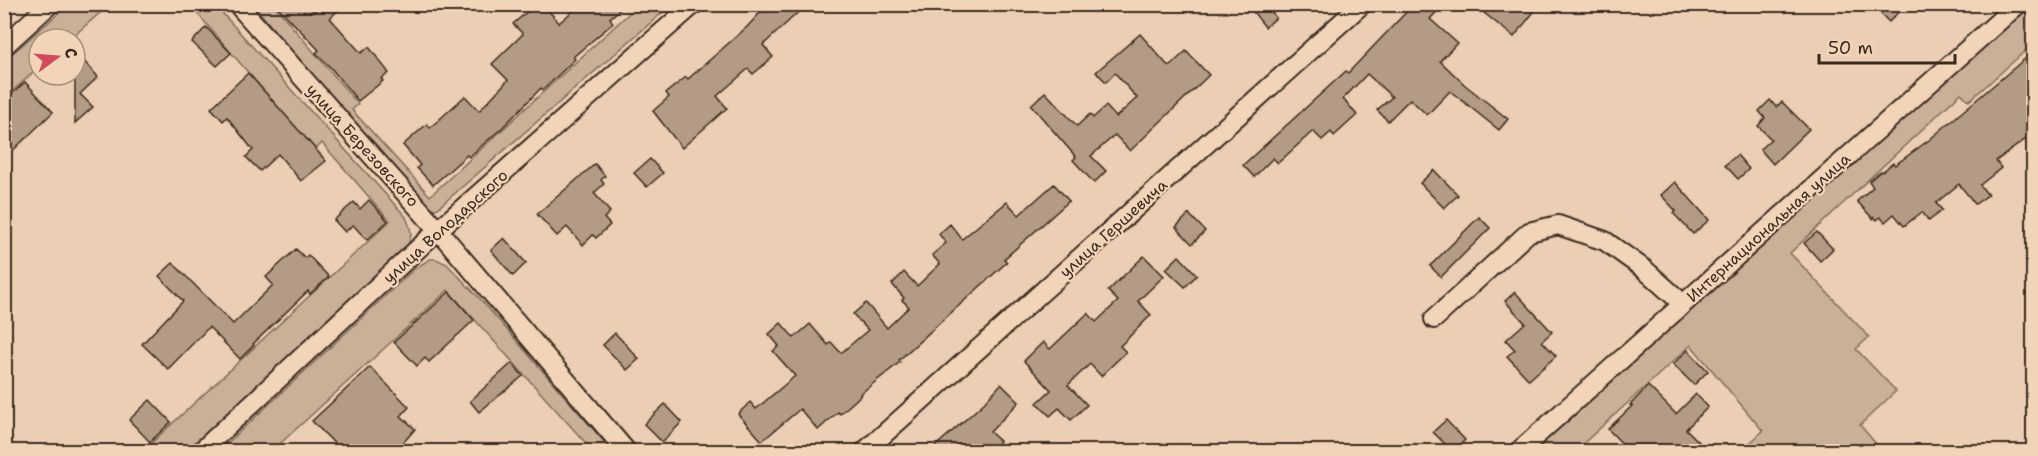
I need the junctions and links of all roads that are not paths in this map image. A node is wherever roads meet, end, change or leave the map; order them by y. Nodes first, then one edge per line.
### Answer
1 (50, 4) edge
2 (237, 4) edge
3 (694, 4) edge
4 (1362, 4) edge
5 (2018, 4) edge
6 (4, 46) edge
7 (438, 230) junction
8 (1682, 303) junction
9 (1434, 319) dead end
10 (200, 452) edge
11 (627, 452) edge
12 (864, 452) edge
13 (1518, 452) edge

1 - 6 street
2 - 7 street, улица Березовского
3 - 7 street, улица Володарского
4 - 12 street, улица Гершевича
5 - 8 street, Интернациональная улица
7 - 10 street, улица Володарского
7 - 11 street, улица Березовского
8 - 9 street
8 - 13 street, Интернациональная улица

